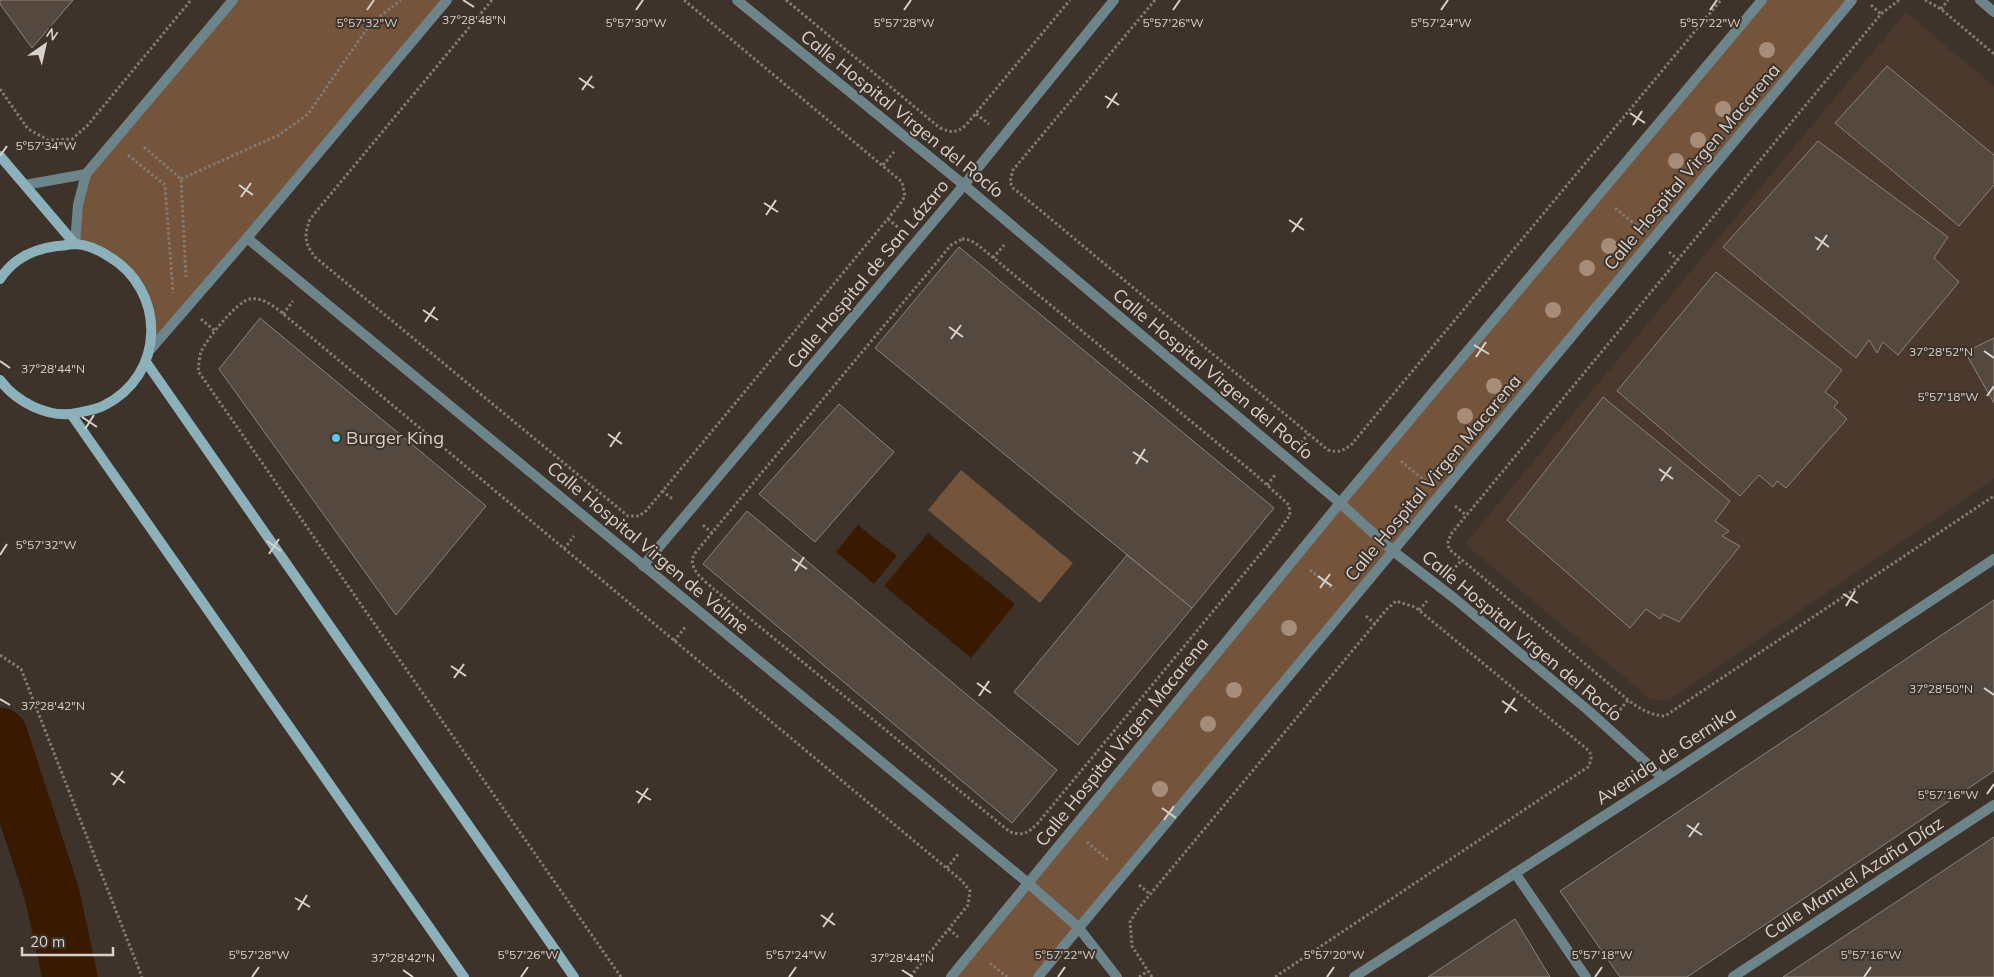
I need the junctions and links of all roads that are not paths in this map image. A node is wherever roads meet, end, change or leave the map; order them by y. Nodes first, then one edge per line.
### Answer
1 (233, 0) edge
2 (446, 0) edge
3 (737, 0) edge
4 (1114, 0) edge
5 (1762, 0) edge
6 (1852, 0) edge
7 (1980, 0) edge
8 (1994, 12) edge
9 (0, 156) edge
10 (86, 174) junction
11 (964, 184) junction
12 (25, 185) junction
13 (247, 238) junction
14 (75, 244) junction
15 (0, 279) edge
16 (150, 350) junction
17 (146, 362) junction
18 (0, 380) edge
19 (71, 414) junction
20 (1340, 503) junction
21 (1393, 551) junction
22 (1994, 559) edge
23 (643, 566) junction
24 (1663, 778) junction
25 (1994, 805) edge
26 (1515, 873) junction
27 (1028, 883) junction
28 (1078, 927) junction
29 (464, 977) edge
30 (574, 977) edge
31 (951, 977) edge
32 (1038, 977) edge
33 (1117, 977) edge
34 (1354, 977) edge
35 (1586, 977) edge
36 (1733, 977) edge

1 - 10 street
2 - 13 street
3 - 11 street, Calle Hospital Virgen del Rocío
4 - 11 street, Calle Hospital de San Lázaro
5 - 20 street, Calle Hospital Virgen Macarena
6 - 21 street, Calle Hospital Virgen Macarena
7 - 8 street
9 - 12 main road
10 - 12 street
10 - 14 street
11 - 20 street, Calle Hospital Virgen del Rocío
11 - 23 street, Calle Hospital de San Lázaro
12 - 14 main road
13 - 16 street
13 - 23 street, Calle Hospital Virgen de Valme
14 - 15 main road
14 - 16 main road
16 - 17 main road
17 - 19 main road
17 - 30 main road
18 - 19 main road
19 - 29 main road
20 - 21 street, Calle Hospital Virgen del Rocío
20 - 27 street, Calle Hospital Virgen Macarena
21 - 24 street, Calle Hospital Virgen del Rocío
21 - 28 street, Calle Hospital Virgen Macarena
22 - 24 street, Avenida de Gernika
23 - 27 street, Calle Hospital Virgen de Valme
24 - 26 street, Avenida de Gernika
25 - 36 street, Calle Manuel Azaña Díaz
26 - 34 street, Avenida de Gernika
26 - 35 street
27 - 28 street, Calle Hospital Virgen de Valme
27 - 31 street, Calle Hospital Virgen Macarena
28 - 32 street, Calle Hospital Virgen Macarena
28 - 33 street, Calle Hospital Virgen de Valme

